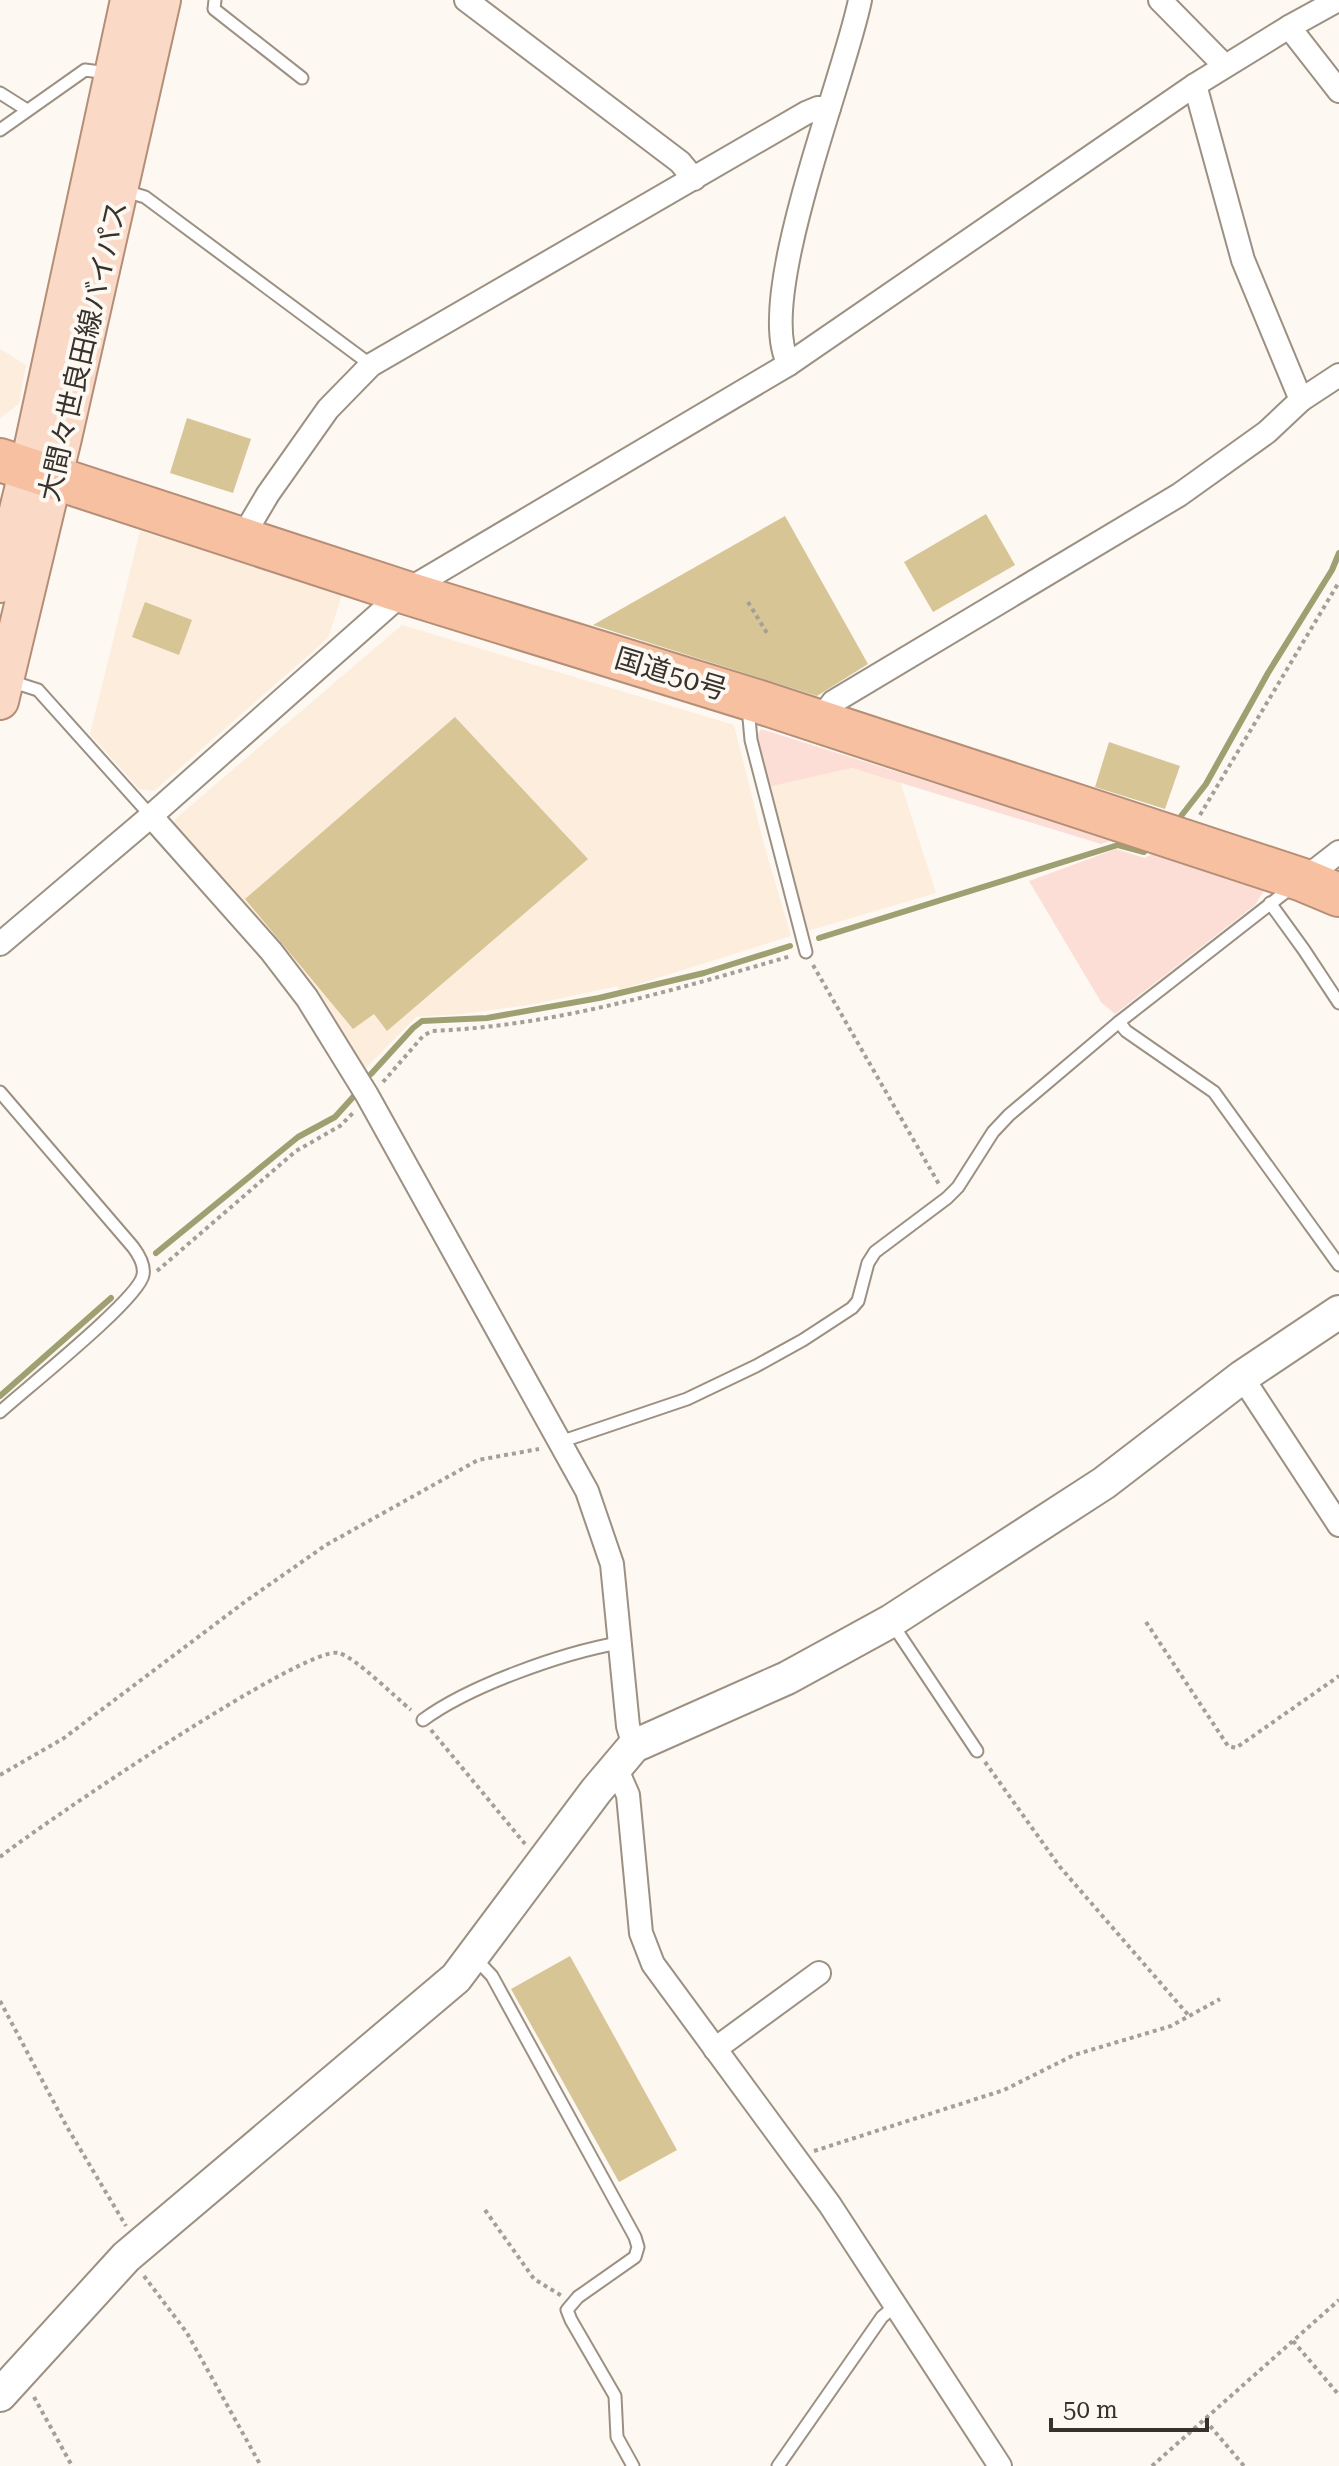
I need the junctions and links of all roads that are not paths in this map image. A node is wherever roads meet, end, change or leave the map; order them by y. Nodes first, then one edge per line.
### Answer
1 (129, 0) edge
2 (162, 0) edge
3 (215, 0) edge
4 (466, 0) edge
5 (860, 0) edge
6 (1160, 0) edge
7 (1338, 0) edge
8 (1289, 27) junction
9 (1224, 65) junction
10 (113, 73) junction
11 (302, 78) dead end
12 (1195, 85) junction
13 (1339, 91) edge
14 (0, 93) edge
15 (829, 108) junction
16 (27, 110) junction
17 (0, 130) edge
18 (694, 179) junction
19 (121, 190) junction
20 (789, 364) junction
21 (371, 365) junction
22 (1339, 375) edge
23 (1301, 400) junction
24 (27, 469) edge
25 (246, 539) junction
26 (0, 584) edge
27 (404, 592) junction
28 (3, 690) edge
29 (760, 702) junction
30 (822, 722) junction
31 (151, 816) junction
32 (1339, 852) edge
33 (1304, 893) edge
34 (0, 944) edge
35 (806, 952) road end
36 (1339, 1003) edge
37 (1119, 1022) junction
38 (0, 1092) edge
39 (1339, 1265) edge
40 (1339, 1312) edge
41 (1242, 1377) junction
42 (0, 1412) edge
43 (560, 1442) junction
44 (1339, 1525) edge
45 (891, 1621) junction
46 (619, 1643) junction
47 (423, 1720) road end
48 (977, 1751) road end
49 (623, 1757) junction
50 (473, 1957) junction
51 (819, 1973) dead end
52 (715, 2049) junction
53 (896, 2305) junction
54 (8, 2387) edge
55 (633, 2466) edge
56 (778, 2466) edge
57 (1000, 2466) edge

1 - 10 main road, 大間々世良田線バイパス
2 - 19 main road, 大間々世良田線バイパス
3 - 11 lane
4 - 18 street
5 - 15 street
6 - 9 street
7 - 8 street
8 - 9 street
8 - 13 street
9 - 12 street
10 - 16 lane
10 - 24 main road, 大間々世良田線バイパス
12 - 20 street
12 - 23 street
14 - 16 lane
15 - 18 street
15 - 20 street
16 - 17 lane
18 - 21 street
19 - 21 lane
19 - 24 main road, 大間々世良田線バイパス
20 - 27 street
21 - 25 street
22 - 23 street
23 - 30 street
24 - 25 highway, 国道50号
24 - 26 main road, 大間々世良田線バイパス
24 - 28 main road, 大間々世良田線バイパス
25 - 27 highway, 国道50号
27 - 29 highway, 国道50号
27 - 31 street
28 - 31 lane
29 - 30 highway, 国道50号
29 - 35 lane
30 - 33 highway, 国道50号
31 - 34 street
31 - 43 street
32 - 33 street
33 - 36 lane
33 - 37 lane
37 - 39 lane
37 - 43 lane
38 - 42 lane
40 - 41 street
41 - 44 street
41 - 45 street
43 - 46 street
45 - 48 lane
45 - 49 street
46 - 47 lane
46 - 49 street
49 - 50 street
49 - 52 street
50 - 54 street
50 - 55 lane
51 - 52 street
52 - 53 street
53 - 56 lane
53 - 57 street

